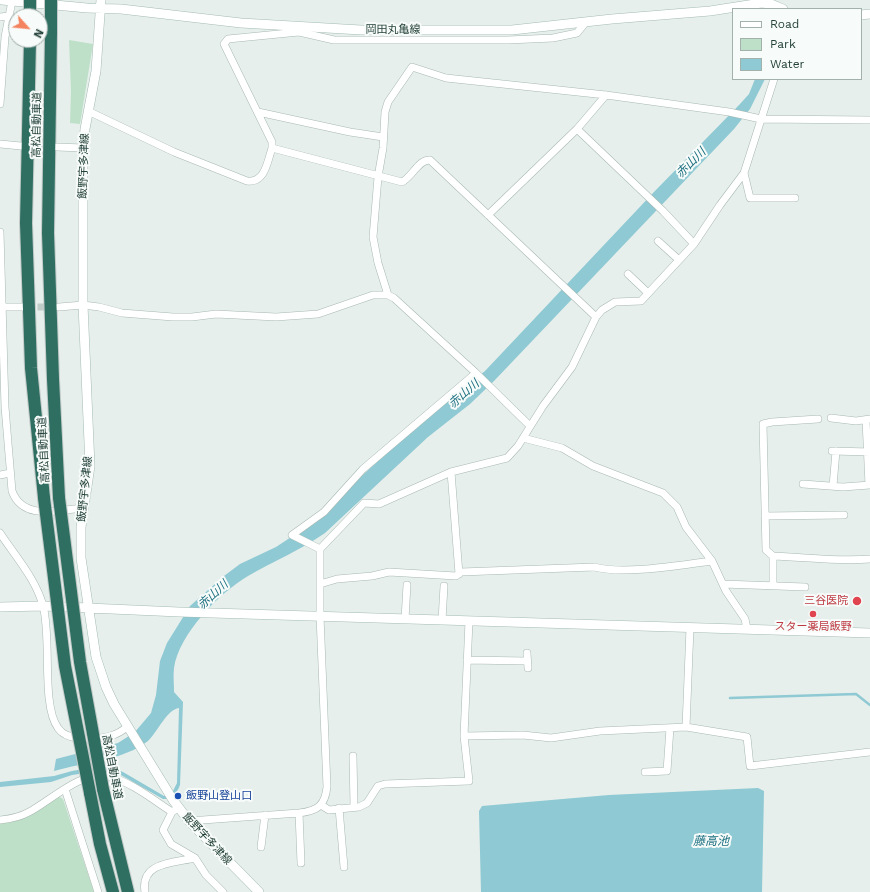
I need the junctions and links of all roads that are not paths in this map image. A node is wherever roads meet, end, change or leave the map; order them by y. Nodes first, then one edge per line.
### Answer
1 (2, 0) edge
2 (51, 0) edge
3 (12, 1) junction
4 (101, 4) edge
5 (11, 8) edge
6 (781, 8) edge
7 (8, 21) edge
8 (300, 29) junction
9 (30, 48) edge
10 (774, 80) edge
11 (606, 95) junction
12 (0, 104) edge
13 (88, 111) junction
14 (258, 112) junction
15 (761, 119) junction
16 (870, 120) edge
17 (577, 129) junction
18 (383, 137) junction
19 (0, 144) edge
20 (21, 146) tunnel mouth
21 (57, 147) tunnel mouth
22 (83, 148) junction
23 (272, 148) junction
24 (744, 173) junction
25 (378, 177) junction
26 (795, 198) dead end
27 (488, 215) junction
28 (0, 232) edge
29 (658, 241) dead end
30 (694, 244) junction
31 (679, 260) junction
32 (628, 274) dead end
33 (648, 293) junction
34 (388, 295) junction
35 (1, 304) edge
36 (82, 305) junction
37 (24, 307) tunnel mouth
38 (59, 307) tunnel mouth
39 (596, 317) junction
40 (476, 373) junction
41 (831, 418) dead end
42 (818, 419) dead end
43 (868, 419) edge
44 (530, 426) junction
45 (523, 438) junction
46 (869, 452) edge
47 (452, 472) junction
48 (10, 473) junction
49 (0, 475) edge
50 (803, 484) dead end
51 (870, 485) edge
52 (833, 486) junction
53 (84, 508) junction
54 (844, 515) dead end
55 (765, 516) junction
56 (0, 533) edge
57 (317, 548) junction
58 (773, 556) junction
59 (870, 559) edge
60 (712, 561) junction
61 (459, 574) junction
62 (320, 584) junction
63 (723, 584) junction
64 (407, 585) dead end
65 (444, 586) dead end
66 (773, 586) junction
67 (805, 587) dead end
68 (43, 606) junction
69 (0, 607) edge
70 (87, 608) junction
71 (320, 616) junction
72 (405, 619) junction
73 (442, 620) junction
74 (469, 621) junction
75 (690, 628) junction
76 (746, 629) junction
77 (870, 633) edge
78 (527, 653) dead end
79 (467, 660) junction
80 (686, 727) junction
81 (129, 728) junction
82 (670, 728) junction
83 (464, 736) junction
84 (870, 752) edge
85 (353, 756) dead end
86 (645, 772) dead end
87 (65, 789) junction
88 (321, 805) junction
89 (354, 807) junction
90 (339, 808) junction
91 (175, 810) junction
92 (299, 813) junction
93 (265, 815) junction
94 (0, 820) edge
95 (189, 821) junction
96 (261, 847) dead end
97 (195, 858) junction
98 (301, 863) dead end
99 (344, 866) dead end
100 (98, 892) edge
101 (113, 892) edge
102 (128, 892) edge
103 (145, 892) edge
104 (223, 892) edge
105 (259, 892) edge

1 - 3 main road, 岡田丸亀線
2 - 102 highway, 高松自動車道, bridge
3 - 4 main road, 岡田丸亀線
3 - 5 street
4 - 8 main road, 岡田丸亀線
4 - 13 main road, 飯野宇多津線
6 - 8 main road, 岡田丸亀線
7 - 12 street
8 - 14 street
9 - 101 highway, 高松自動車道, bridge
10 - 15 street
11 - 15 street
11 - 17 street
11 - 18 street
13 - 22 main road, 飯野宇多津線
13 - 23 street
14 - 18 street
14 - 23 street
15 - 16 street
15 - 24 street
17 - 27 street
17 - 30 street
18 - 25 street
19 - 20 street
21 - 22 street
22 - 36 main road, 飯野宇多津線
23 - 25 street
24 - 26 street
24 - 30 street
25 - 27 street
25 - 34 street
27 - 39 street
28 - 35 street
29 - 31 street
30 - 31 street
31 - 33 street
32 - 33 street
33 - 39 street
34 - 36 street
34 - 40 street
35 - 37 street
35 - 48 street
36 - 38 street
36 - 53 main road, 飯野宇多津線
39 - 44 street
40 - 44 street
40 - 57 street
41 - 43 street
42 - 55 street
43 - 46 street
44 - 45 street
45 - 47 street
45 - 60 street
46 - 51 street
46 - 52 street
47 - 57 street
47 - 61 street
48 - 49 street
48 - 53 street
50 - 52 street
51 - 52 street
53 - 70 main road, 飯野宇多津線
54 - 55 street
55 - 58 street
56 - 68 street
57 - 62 street
58 - 59 street
58 - 66 street
60 - 61 street
60 - 63 street
61 - 62 street
62 - 71 street
63 - 66 street
63 - 76 street
64 - 72 street
65 - 73 street
66 - 67 street
68 - 69 main road
68 - 70 main road
68 - 81 street
70 - 71 main road
70 - 81 main road, 飯野宇多津線
71 - 72 main road
71 - 88 street
72 - 73 main road
73 - 74 main road
74 - 75 main road
74 - 79 street
75 - 76 main road
75 - 80 street
76 - 77 main road
78 - 79 street
79 - 83 street
80 - 82 street
80 - 84 street
81 - 91 main road, 飯野宇多津線
82 - 83 street
82 - 86 street
83 - 89 street
85 - 89 street
87 - 91 street
87 - 94 street
87 - 100 street
88 - 90 street
88 - 92 street
89 - 90 street
90 - 99 street
91 - 95 main road, 飯野宇多津線
91 - 97 street
92 - 93 street
92 - 98 street
93 - 95 street
93 - 96 street
95 - 105 main road, 飯野宇多津線
97 - 103 street
97 - 104 street

